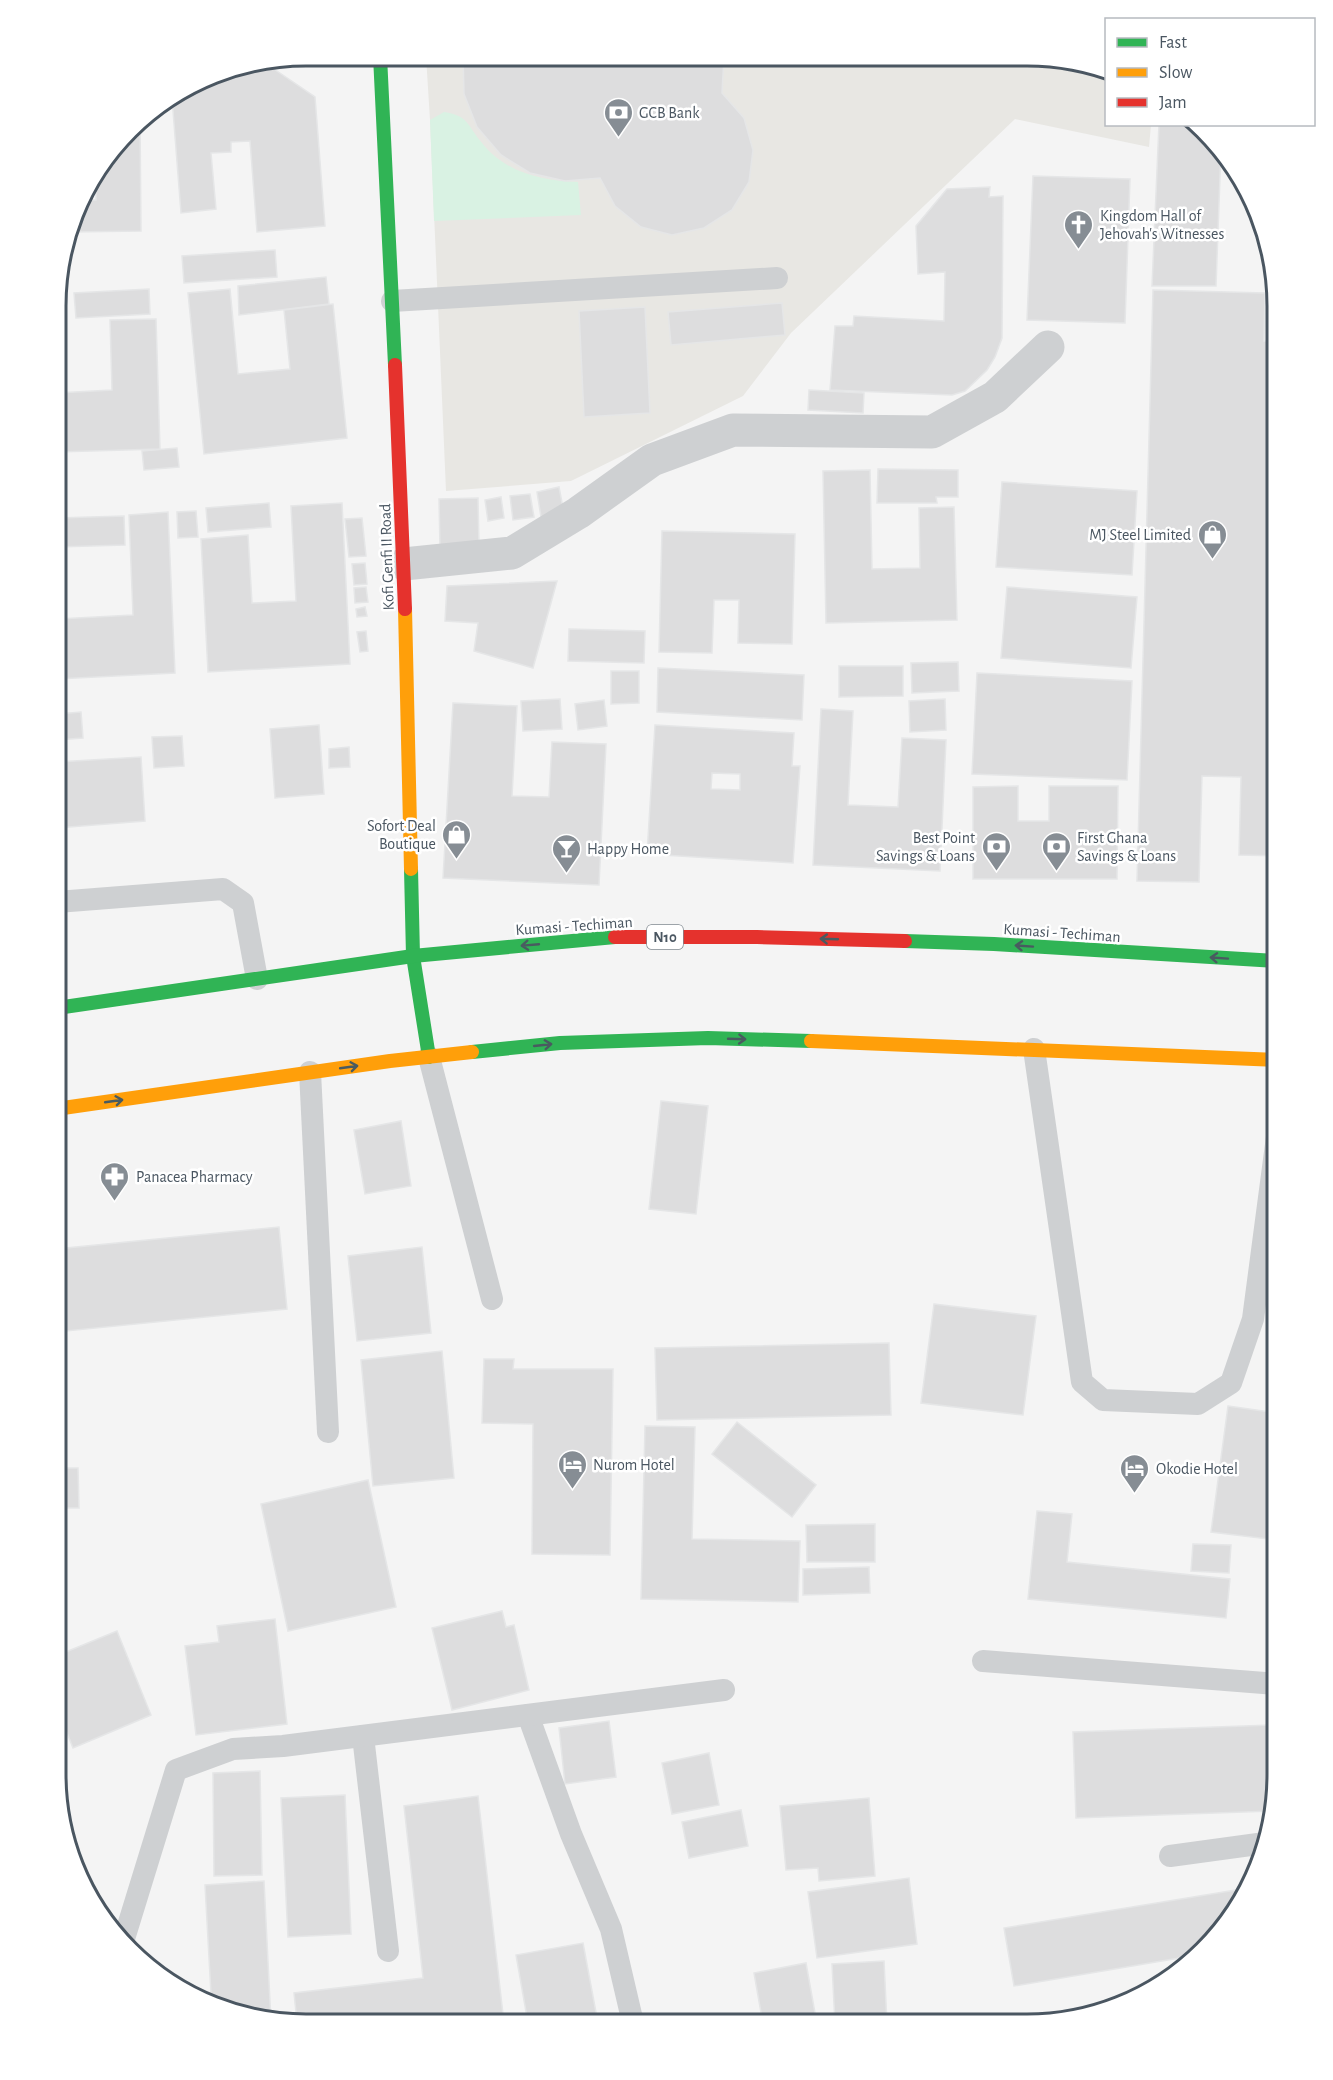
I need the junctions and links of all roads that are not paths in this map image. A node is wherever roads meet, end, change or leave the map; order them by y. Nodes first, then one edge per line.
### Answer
1 (380, 66) edge
2 (777, 278) dead end
3 (392, 301) junction
4 (1048, 347) dead end
5 (404, 564) junction
6 (66, 901) edge
7 (413, 956) junction
8 (1267, 960) edge
9 (257, 979) junction
10 (66, 1007) edge
11 (1034, 1049) junction
12 (429, 1057) junction
13 (1267, 1060) edge
14 (310, 1072) junction
15 (66, 1108) edge
16 (1267, 1213) edge
17 (492, 1299) dead end
18 (328, 1432) dead end
19 (983, 1661) dead end
20 (1267, 1683) edge
21 (724, 1690) dead end
22 (528, 1715) junction
23 (363, 1736) junction
24 (1256, 1844) edge
25 (1170, 1856) dead end
26 (126, 1932) edge
27 (388, 1951) dead end
28 (631, 2014) edge

1 - 3 main road, Kofi Genfi II Road
2 - 3 lane
3 - 5 main road, Kofi Genfi II Road
4 - 5 street
5 - 7 main road, Kofi Genfi II Road
6 - 9 lane
8 -> 7 main road, Kumasi - Techiman / N10
7 - 9 main road, Kumasi - Techiman / N10
7 - 12 main road, Kofi Genfi II Road
9 - 10 main road, Kumasi - Techiman / N10
12 -> 11 main road
11 - 13 main road
11 - 16 lane
14 -> 12 main road
12 - 17 lane
15 -> 14 main road
14 - 18 lane
19 - 20 lane
21 - 22 lane
22 - 23 lane
22 - 28 lane
23 - 26 lane
23 - 27 lane
24 - 25 lane

